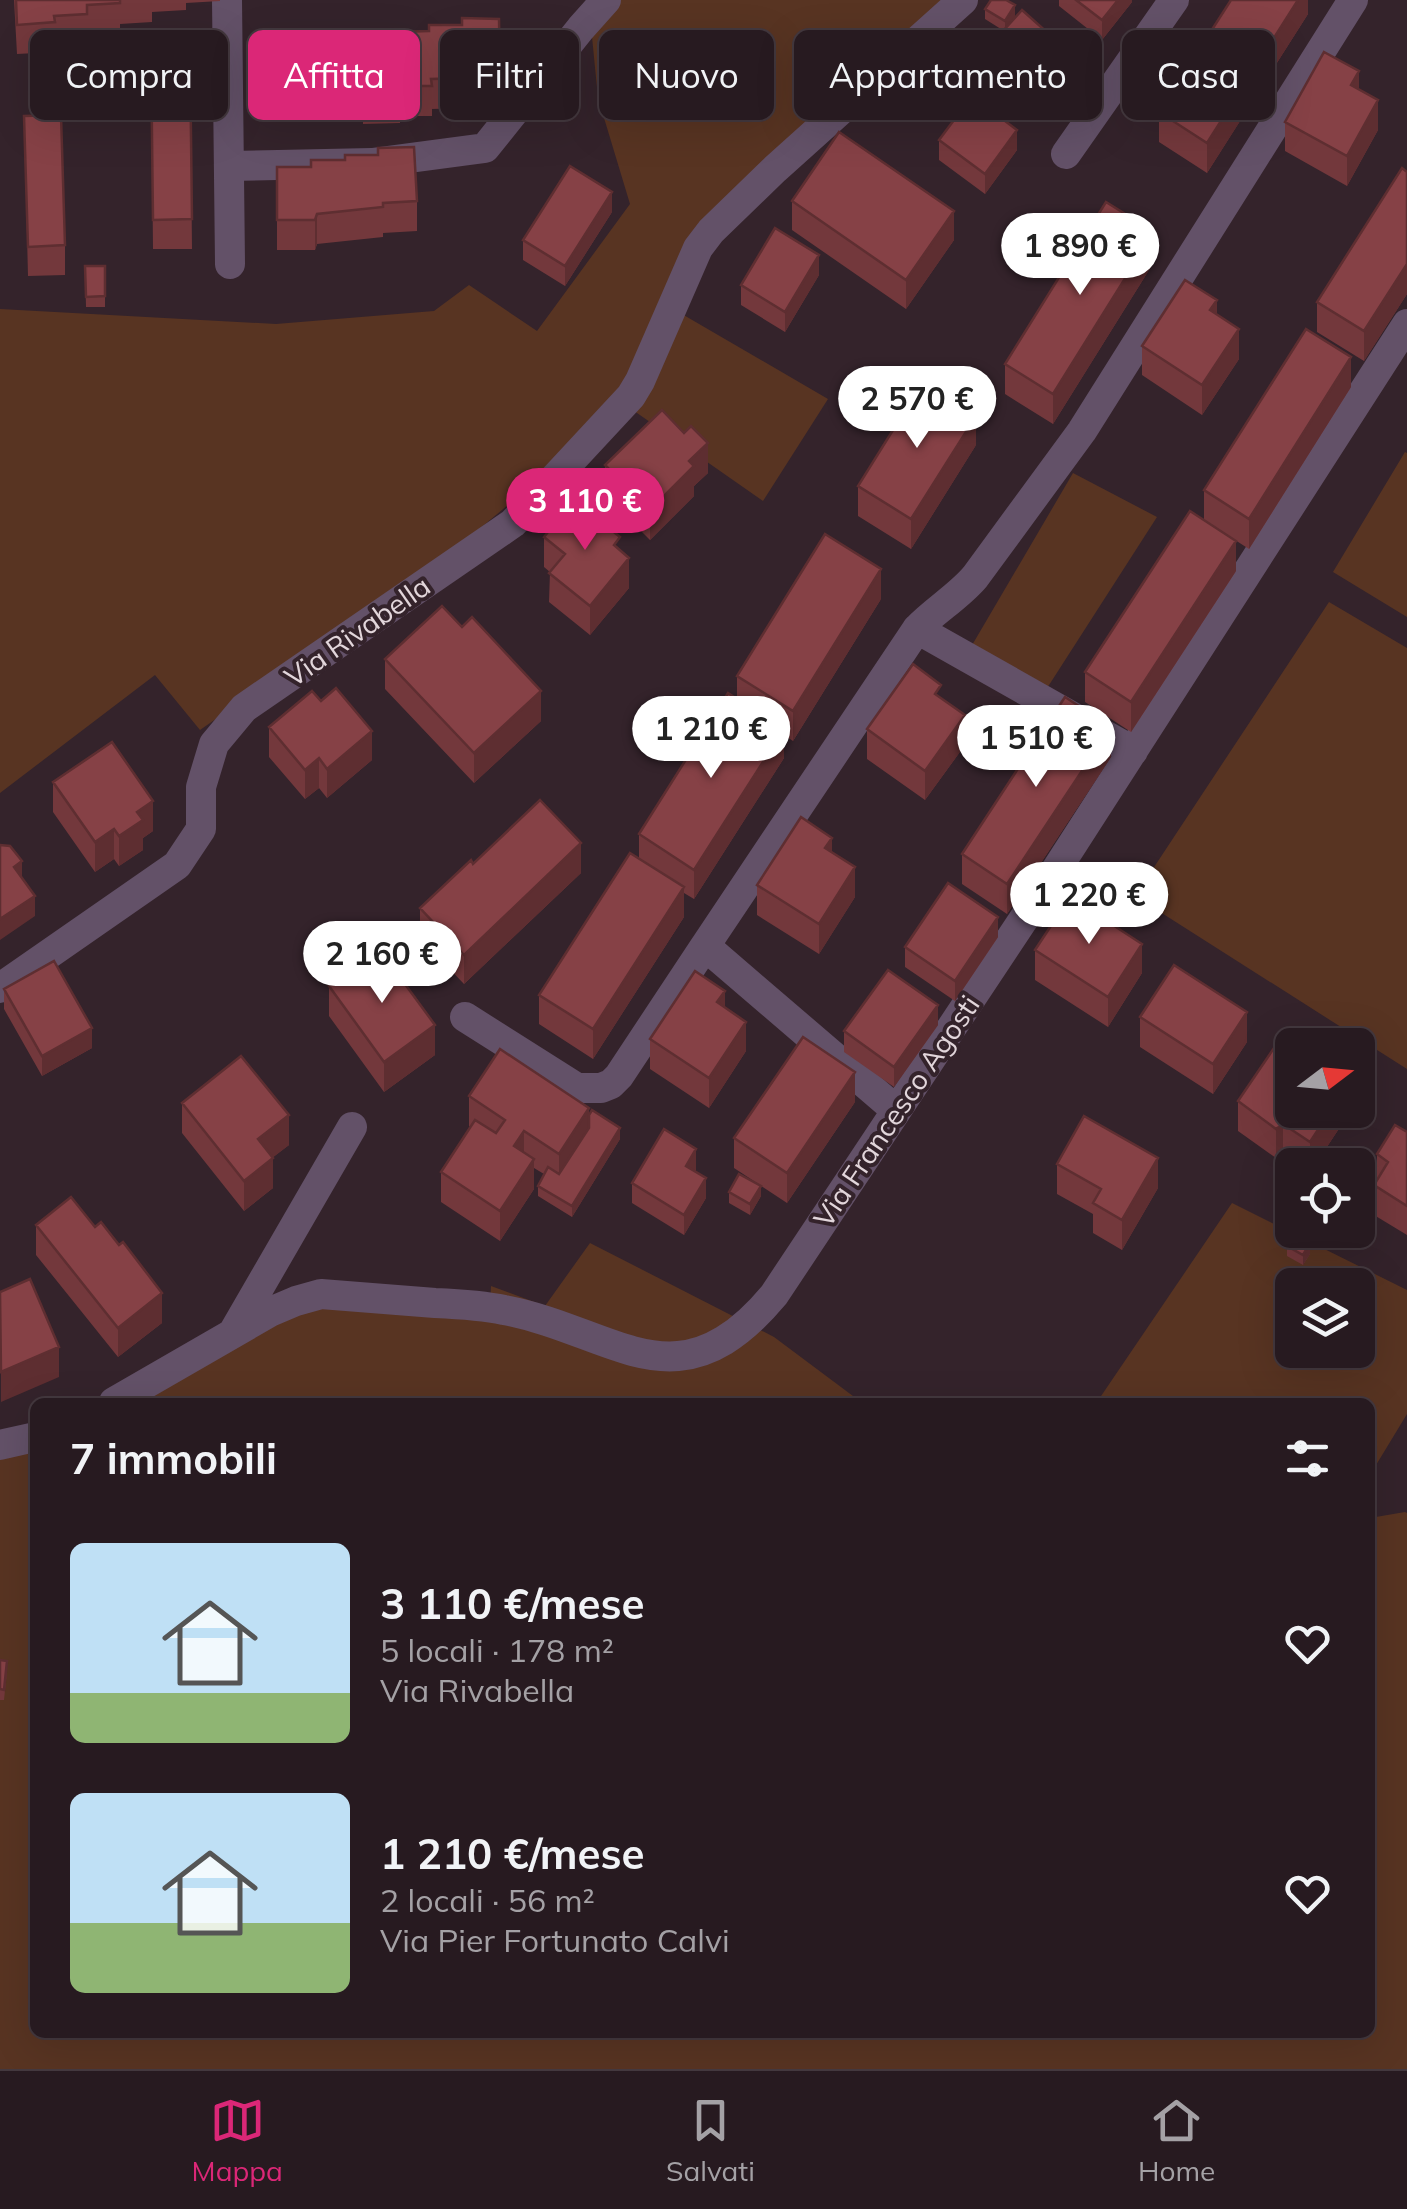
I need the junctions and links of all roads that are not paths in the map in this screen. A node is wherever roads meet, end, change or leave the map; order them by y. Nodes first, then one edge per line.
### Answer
1 (227, 0) edge
2 (606, 0) edge
3 (963, 0) edge
4 (1174, 0) edge
5 (1353, 0) edge
6 (1066, 154) dead end
7 (229, 166) junction
8 (230, 264) dead end
9 (1407, 324) edge
10 (917, 629) junction
11 (1133, 751) junction
12 (705, 946) junction
13 (0, 988) edge
14 (465, 1017) dead end
15 (896, 1110) junction
16 (352, 1128) dead end
17 (232, 1333) junction
18 (121, 1398) edge
19 (30, 1437) edge
20 (0, 1445) edge

1 - 7 street
2 - 7 street
3 - 13 street, Via Rivabella
4 - 6 street
5 - 10 street
7 - 8 street
9 - 11 street, Via Francesco Agosti
10 - 11 street
10 - 12 street
11 - 15 street, Via Francesco Agosti
12 - 14 street
12 - 15 street
15 - 17 street, Via Francesco Agosti
16 - 17 street
17 - 18 street, Via Francesco Agosti
19 - 20 street

